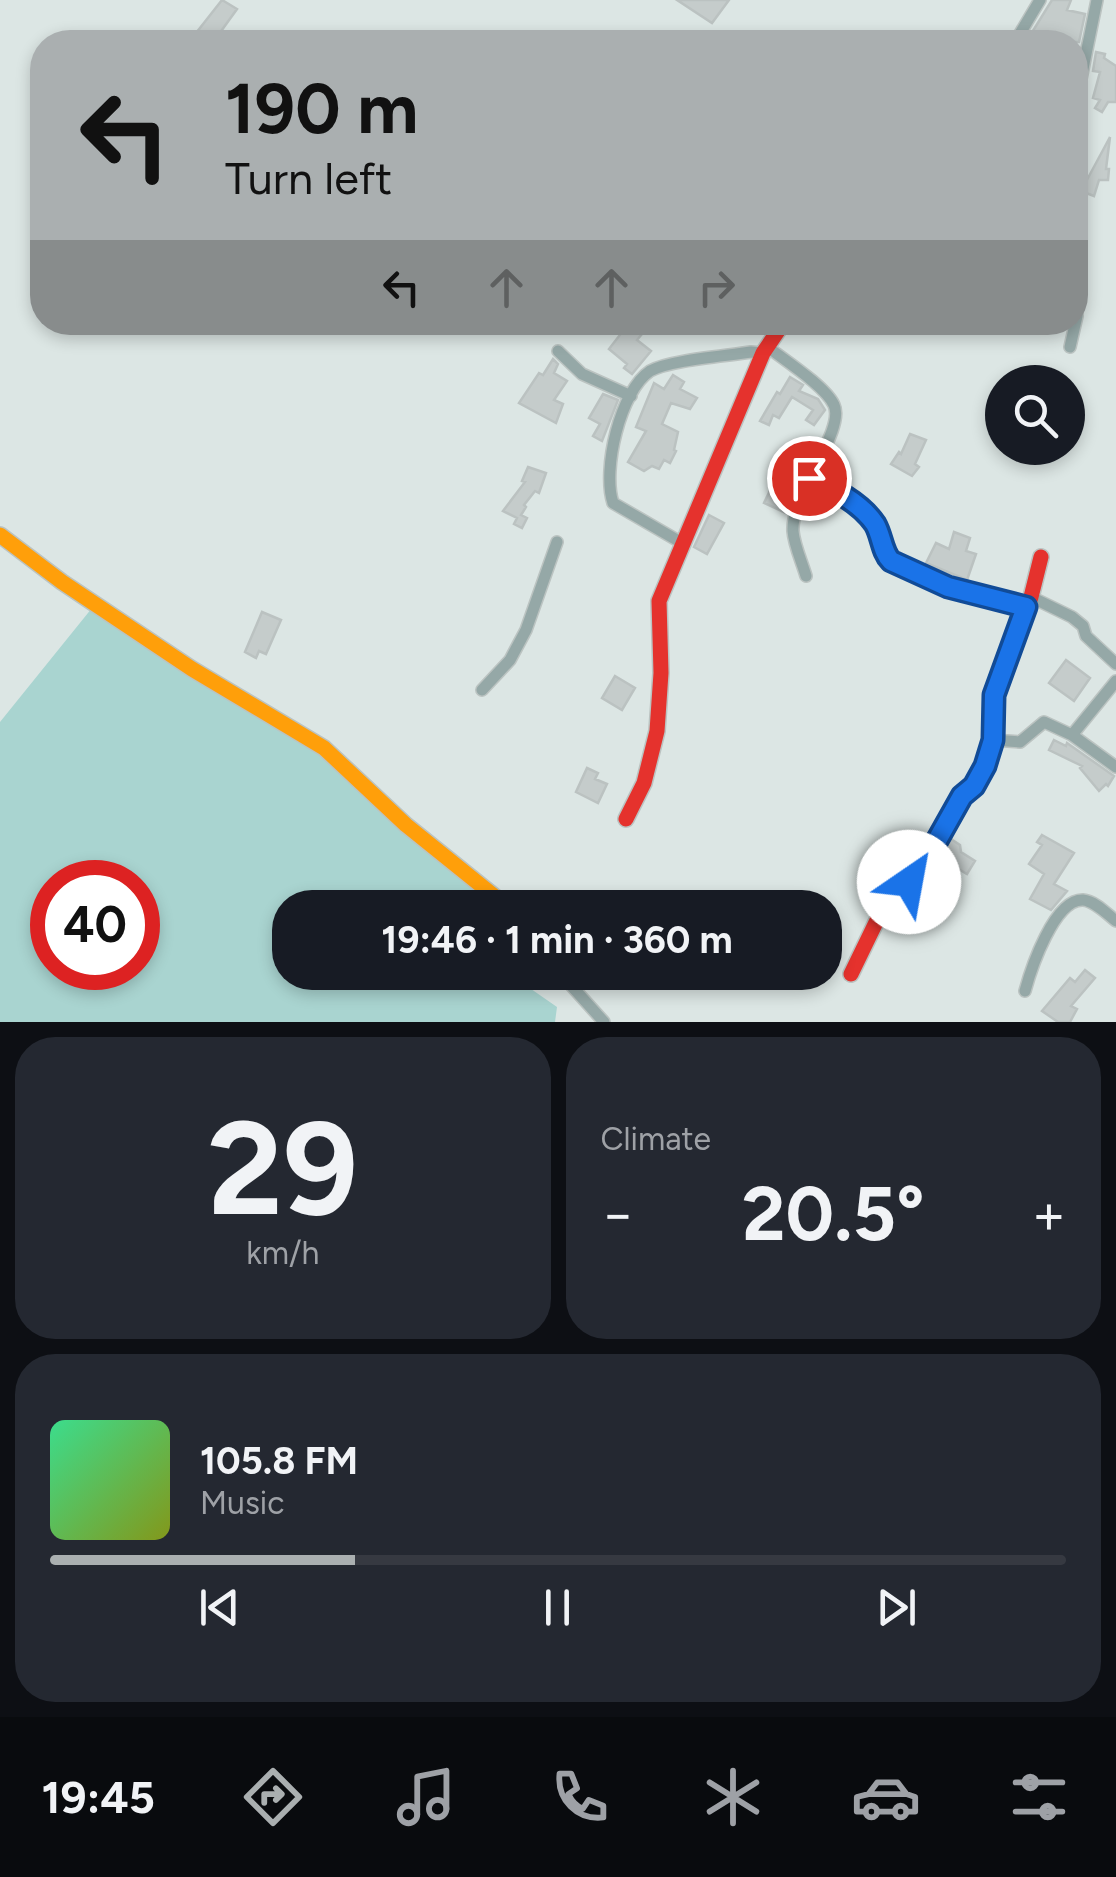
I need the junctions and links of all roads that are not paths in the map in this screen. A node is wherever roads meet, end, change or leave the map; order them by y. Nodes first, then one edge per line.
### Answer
1 (1040, 0) edge
2 (1097, 0) edge
3 (1023, 30) edge
4 (1088, 44) edge
5 (776, 335) edge
6 (1073, 335) edge
7 (1070, 347) dead end
8 (766, 350) junction
9 (558, 352) dead end
10 (632, 396) junction
11 (809, 478) junction
12 (0, 535) edge
13 (557, 542) dead end
14 (682, 543) junction
15 (1041, 556) dead end
16 (806, 576) dead end
17 (1029, 602) junction
18 (1116, 664) edge
19 (1116, 682) edge
20 (482, 690) dead end
21 (1072, 735) junction
22 (993, 740) junction
23 (1116, 767) edge
24 (626, 819) dead end
25 (487, 890) edge
26 (1116, 922) edge
27 (851, 974) dead end
28 (575, 990) edge
29 (1025, 991) dead end
30 (604, 1022) edge

1 - 3 street
2 - 4 street
5 - 8 street
6 - 7 street
8 - 10 street
8 - 11 street
8 - 14 street
9 - 10 street
10 - 14 street
11 - 16 street
11 - 17 street
12 - 25 street
13 - 20 street
14 - 24 street
15 - 17 street
17 - 18 street
17 - 22 street
19 - 21 street
21 - 22 street
21 - 23 street
22 - 27 street
26 - 29 street
28 - 30 street

